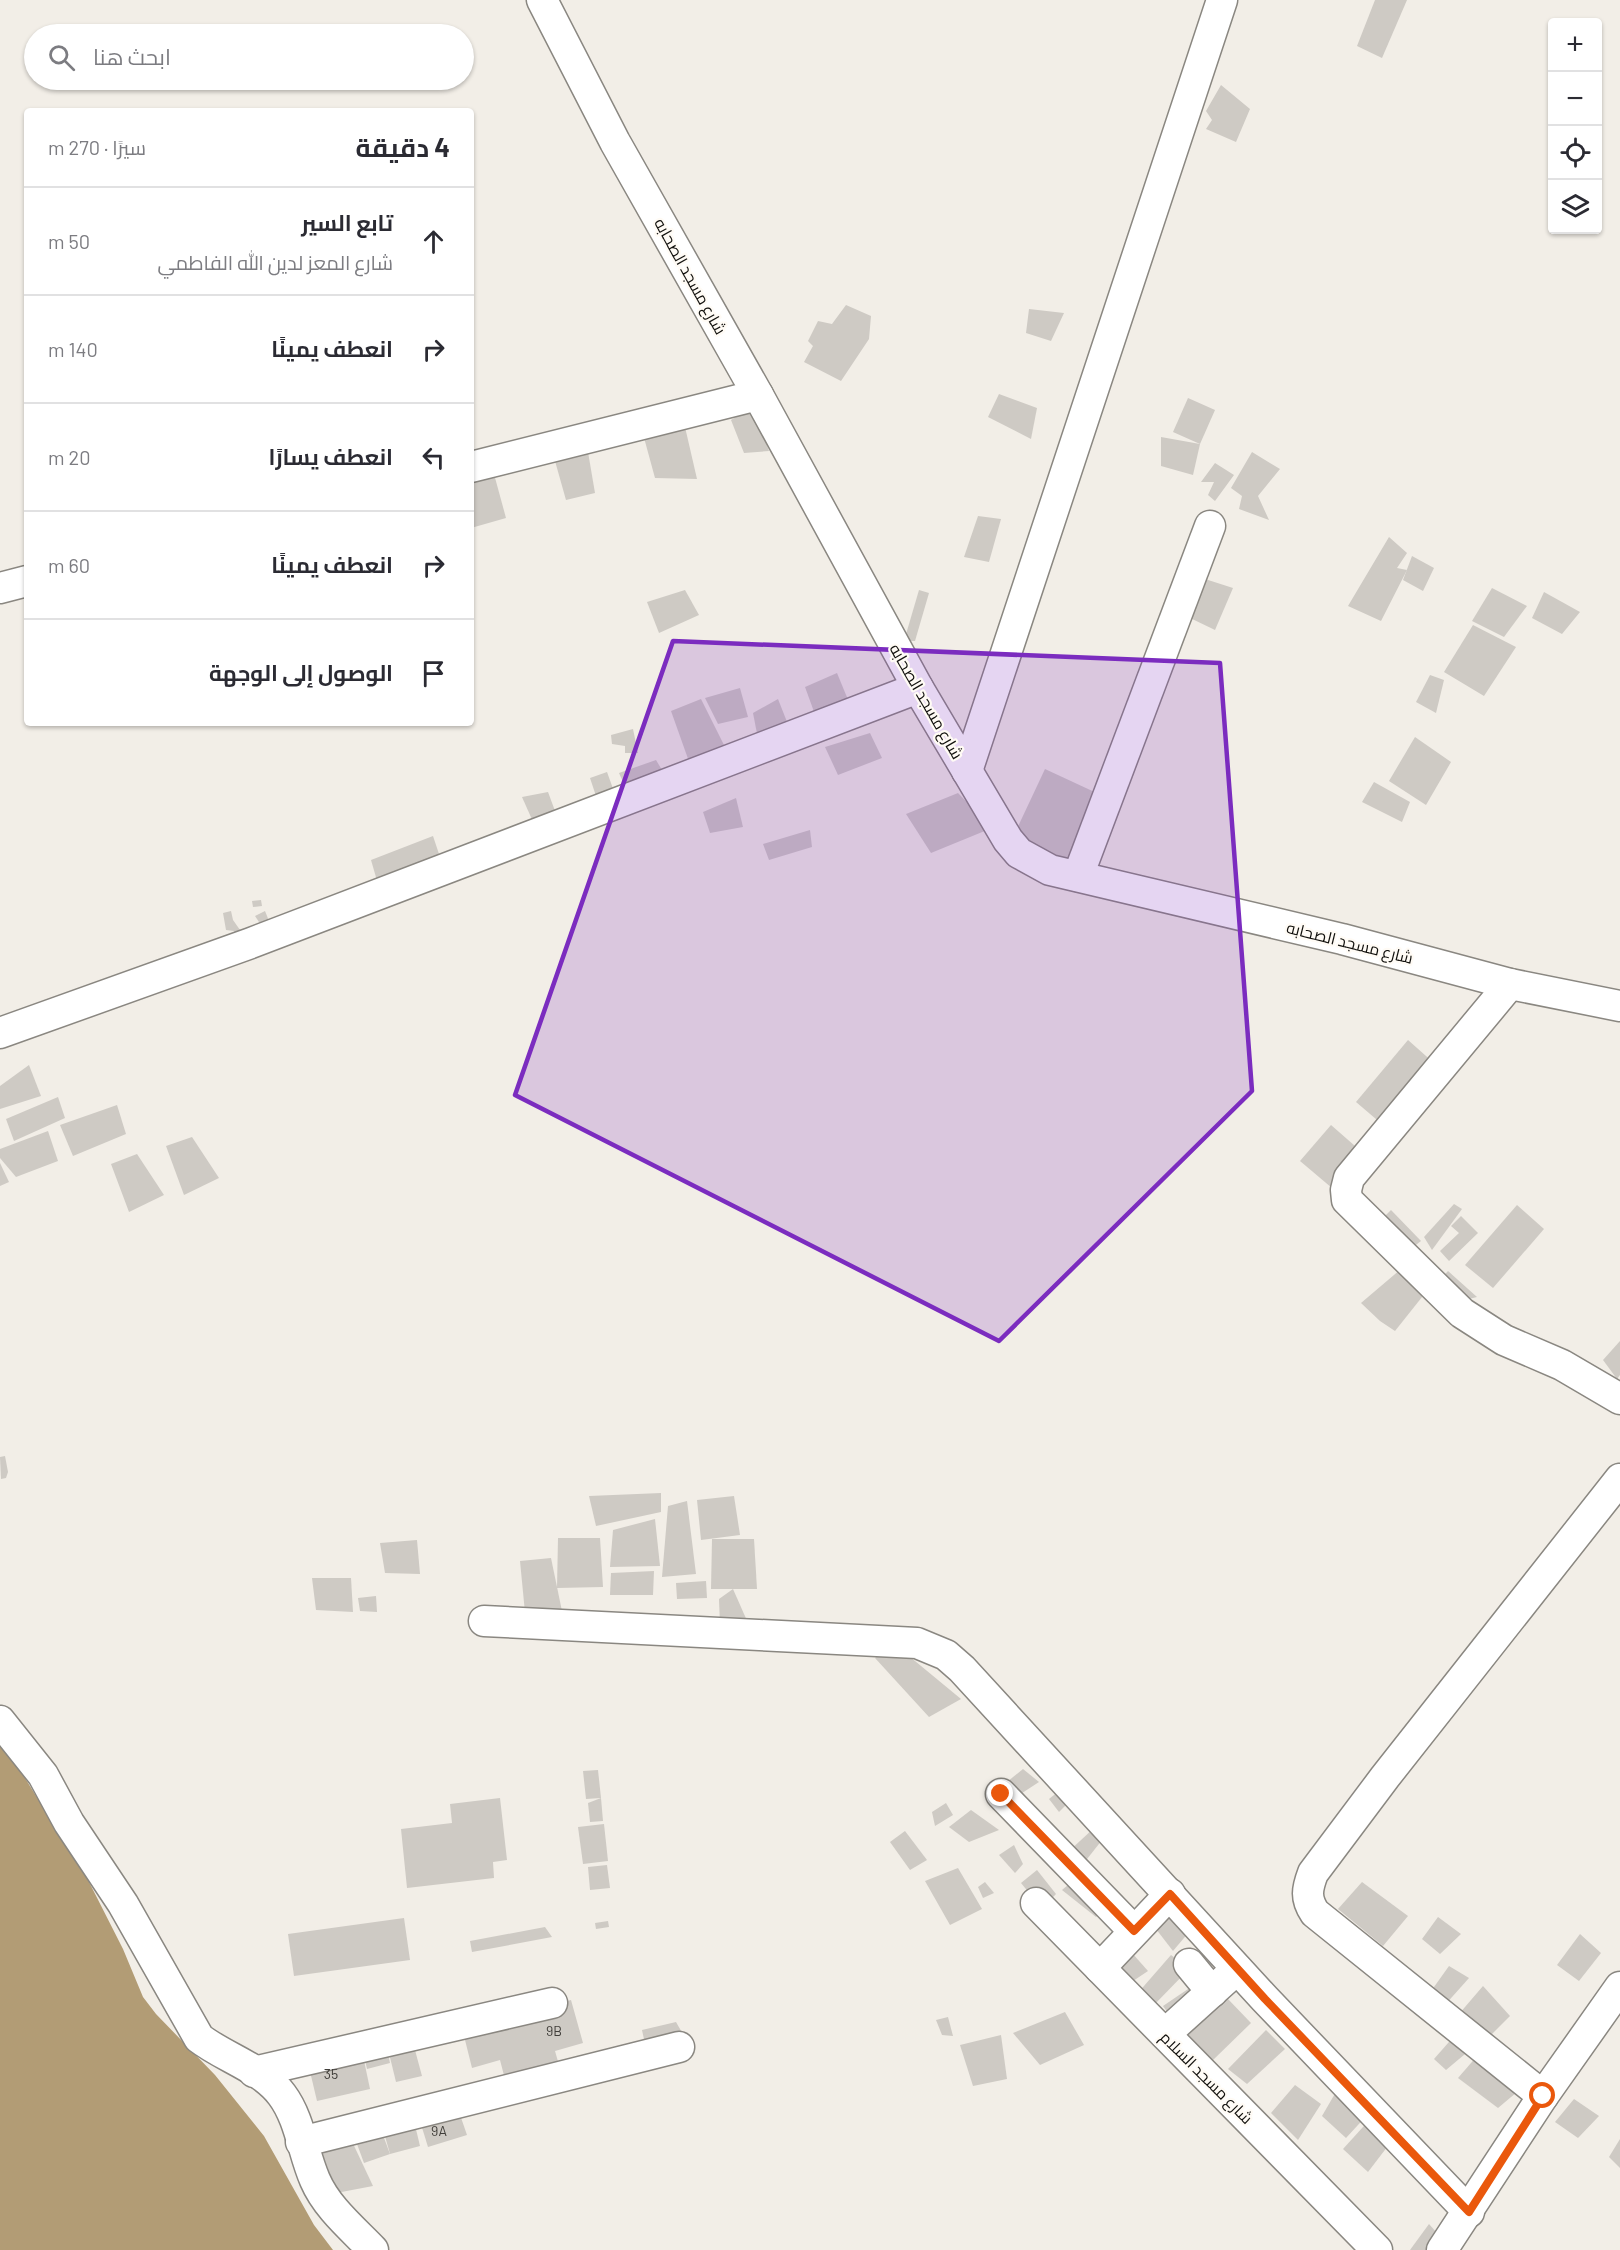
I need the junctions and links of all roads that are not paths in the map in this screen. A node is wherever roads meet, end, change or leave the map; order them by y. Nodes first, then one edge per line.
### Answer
1 (542, 0) edge
2 (1222, 0) edge
3 (758, 394) junction
4 (474, 466) edge
5 (1210, 526) dead end
6 (24, 582) edge
7 (0, 588) edge
8 (918, 688) junction
9 (968, 771) junction
10 (1078, 876) junction
11 (1510, 984) junction
12 (1620, 1006) edge
13 (0, 1033) edge
14 (1620, 1399) edge
15 (1620, 1479) edge
16 (484, 1621) dead end
17 (0, 1721) edge
18 (1001, 1794) dead end
19 (1170, 1894) junction
20 (1036, 1903) dead end
21 (1134, 1931) junction
22 (1189, 1964) dead end
23 (1100, 1968) junction
24 (1237, 1969) junction
25 (1620, 1987) edge
26 (1212, 1992) junction
27 (552, 2003) dead end
28 (1165, 2034) junction
29 (679, 2046) dead end
30 (254, 2072) junction
31 (1543, 2096) junction
32 (301, 2142) junction
33 (1469, 2212) junction
34 (373, 2250) edge
35 (1377, 2250) edge
36 (1442, 2250) edge

1 - 3 street, شارع مسجد الصحابه
2 - 9 street
3 - 4 street
3 - 8 street, شارع مسجد الصحابه
5 - 10 street
6 - 7 street
8 - 9 street, شارع مسجد الصحابه
8 - 13 street
9 - 10 street, شارع مسجد الصحابه
10 - 11 street, شارع مسجد الصحابه
11 - 12 street, شارع مسجد الصحابه
11 - 14 street
15 - 31 street
16 - 19 street
17 - 30 street
18 - 21 street
19 - 21 street
19 - 24 street
20 - 23 street, شارع مسجد السلام
21 - 23 street
22 - 26 street
23 - 28 street, شارع مسجد السلام
24 - 26 street
24 - 33 street
25 - 31 street
26 - 28 street
27 - 30 street
28 - 35 street, شارع مسجد السلام
29 - 32 street
30 - 32 street
31 - 33 street
32 - 34 street
33 - 36 street

